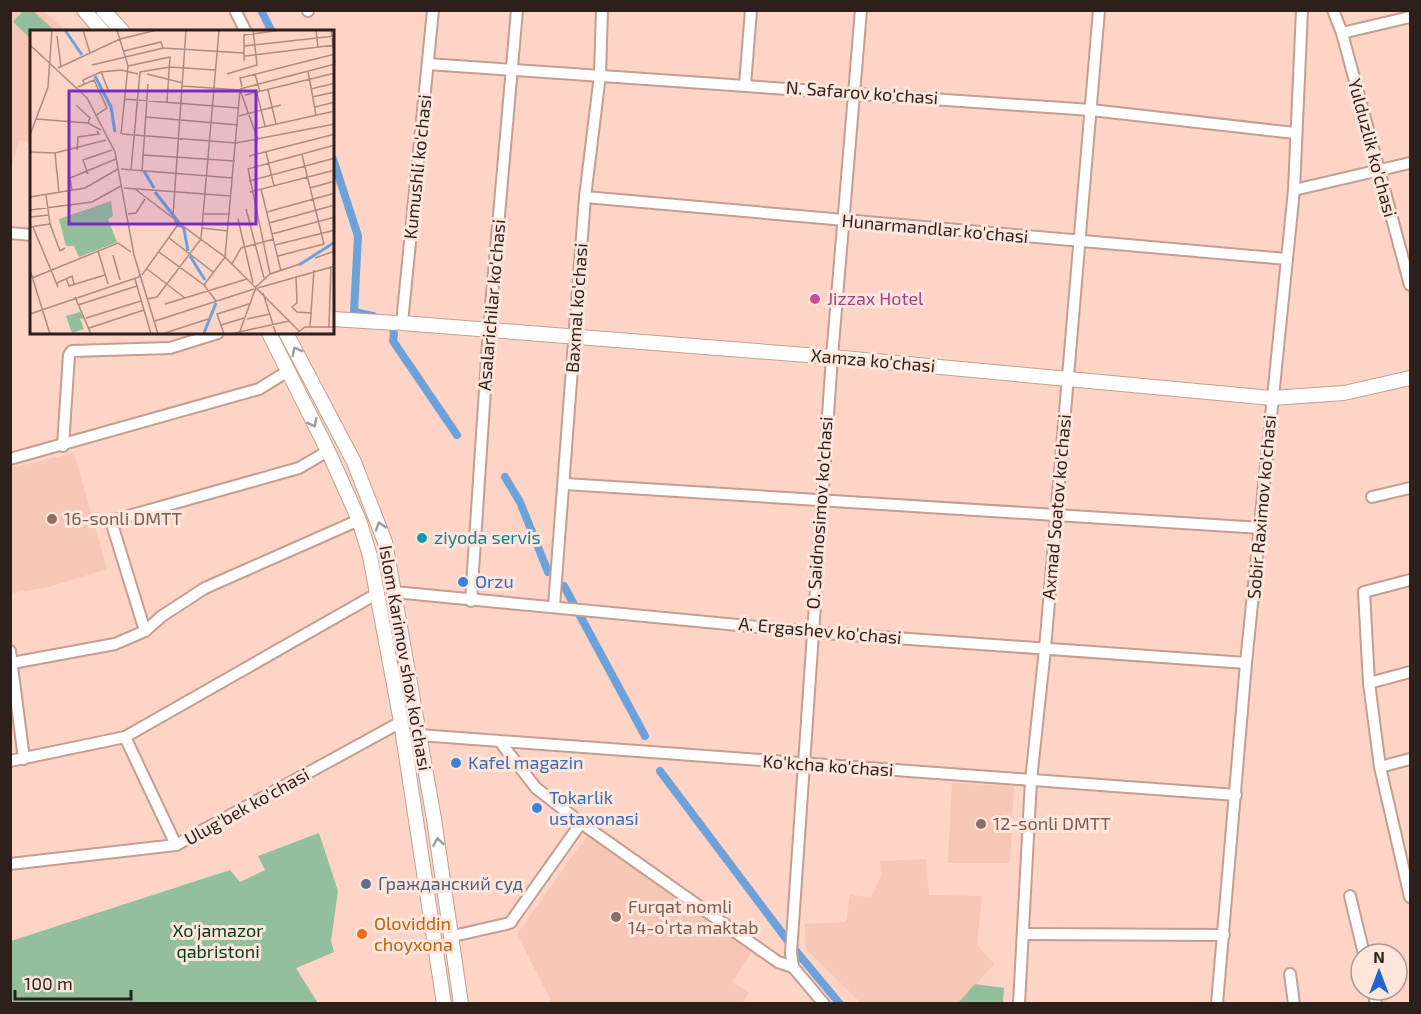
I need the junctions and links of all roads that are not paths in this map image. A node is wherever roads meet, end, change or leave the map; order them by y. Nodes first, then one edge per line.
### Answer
1 (84, 10) edge
2 (103, 10) edge
3 (235, 10) edge
4 (433, 10) edge
5 (517, 10) edge
6 (602, 10) edge
7 (751, 10) edge
8 (861, 10) edge
9 (1099, 10) edge
10 (1302, 10) edge
11 (1333, 10) edge
12 (1410, 17) edge
13 (101, 30) edge
14 (121, 30) edge
15 (245, 30) edge
16 (1342, 33) junction
17 (428, 64) junction
18 (512, 69) junction
19 (600, 75) junction
20 (745, 85) junction
21 (855, 92) junction
22 (1091, 110) junction
23 (1295, 133) junction
24 (1410, 163) edge
25 (1378, 171) junction
26 (1294, 190) junction
27 (585, 197) junction
28 (843, 222) junction
29 (10, 233) edge
30 (30, 235) edge
31 (1080, 241) junction
32 (1286, 259) junction
33 (1410, 285) edge
34 (334, 318) edge
35 (395, 323) junction
36 (489, 330) junction
37 (215, 334) edge
38 (269, 334) edge
39 (287, 334) edge
40 (575, 336) junction
41 (832, 357) junction
42 (288, 371) junction
43 (1410, 378) edge
44 (1068, 380) junction
45 (1272, 398) junction
46 (63, 446) junction
47 (328, 451) junction
48 (10, 459) edge
49 (565, 484) junction
50 (1410, 488) edge
51 (1372, 497) dead end
52 (822, 502) junction
53 (1055, 517) junction
54 (359, 520) junction
55 (1261, 528) junction
56 (1410, 580) edge
57 (394, 592) junction
58 (378, 593) junction
59 (471, 601) junction
60 (554, 606) junction
61 (145, 631) junction
62 (811, 632) junction
63 (1045, 649) junction
64 (11, 657) edge
65 (1246, 663) junction
66 (1410, 672) edge
67 (1369, 683) junction
68 (401, 722) junction
69 (419, 735) junction
70 (125, 737) junction
71 (501, 743) junction
72 (24, 759) junction
73 (1410, 759) edge
74 (10, 761) edge
75 (802, 764) junction
76 (1380, 767) junction
77 (1031, 780) junction
78 (1236, 795) junction
79 (581, 823) junction
80 (176, 845) junction
81 (10, 864) edge
82 (1350, 896) dead end
83 (1410, 897) edge
84 (435, 931) junction
85 (452, 932) junction
86 (1024, 934) junction
87 (1224, 935) junction
88 (1361, 942) edge
89 (793, 967) junction
90 (1290, 974) dead end
91 (461, 1003) edge
92 (444, 1004) edge
93 (824, 1004) edge
94 (1019, 1004) edge
95 (1217, 1004) edge
96 (1294, 1004) edge

1 - 13 main road
2 - 14 main road
3 - 15 street
4 - 17 street, Kumushli ko'chasi
5 - 18 street, Asalarichilar ko'chasi
6 - 19 street, Baxmal ko'chasi
7 - 20 street
8 - 21 street, O. Saidnosimov ko'chasi
9 - 22 street, Axmad Soatov ko'chasi
10 - 23 street, Sobir Raximov ko'chasi
11 - 16 street, Yulduzlik ko'chasi
12 - 16 street
16 - 25 street, Yulduzlik ko'chasi
17 - 18 street, N. Safarov ko'chasi
17 - 35 street, Kumushli ko'chasi
18 - 19 street, N. Safarov ko'chasi
18 - 36 street, Asalarichilar ko'chasi
19 - 20 street, N. Safarov ko'chasi
19 - 27 street, Baxmal ko'chasi
20 - 21 street, N. Safarov ko'chasi
21 - 22 street, N. Safarov ko'chasi
21 - 28 street, O. Saidnosimov ko'chasi
22 - 23 street, N. Safarov ko'chasi
22 - 31 street, Axmad Soatov ko'chasi
23 - 26 street, Sobir Raximov ko'chasi
24 - 25 street
25 - 26 street
25 - 33 street, Yulduzlik ko'chasi
26 - 32 street, Sobir Raximov ko'chasi
27 - 28 street, Hunarmandlar ko'chasi
27 - 40 street, Baxmal ko'chasi
28 - 31 street, Hunarmandlar ko'chasi
28 - 41 street, O. Saidnosimov ko'chasi
29 - 30 street
31 - 32 street, Hunarmandlar ko'chasi
31 - 44 street, Axmad Soatov ko'chasi
32 - 45 street, Sobir Raximov ko'chasi
34 - 35 main road, Xamza ko'chasi
35 - 36 main road, Xamza ko'chasi
36 - 40 main road, Xamza ko'chasi
36 - 59 street, Asalarichilar ko'chasi
37 - 46 street
38 - 42 main road, Islom Karimov shox ko'chasi
57 -> 39 main road, Islom Karimov shox ko'chasi
40 - 41 main road, Xamza ko'chasi
40 - 49 street, Baxmal ko'chasi
41 - 44 main road, Xamza ko'chasi
41 - 52 street, O. Saidnosimov ko'chasi
42 - 46 street
42 -> 47 main road, Islom Karimov shox ko'chasi
43 - 45 main road, Xamza ko'chasi
44 - 45 main road, Xamza ko'chasi
44 - 53 street, Axmad Soatov ko'chasi
45 - 55 street, Sobir Raximov ko'chasi
46 - 48 street
47 - 54 main road, Islom Karimov shox ko'chasi
47 - 61 street
49 - 52 street
49 - 60 street, Baxmal ko'chasi
50 - 51 street
52 - 53 street
52 - 62 street, O. Saidnosimov ko'chasi
53 - 55 street
53 - 63 street, Axmad Soatov ko'chasi
54 - 58 main road, Islom Karimov shox ko'chasi
54 - 61 street
55 - 65 street, Sobir Raximov ko'chasi
56 - 67 street
57 - 59 street, A. Ergashev ko'chasi
57 - 69 main road, Islom Karimov shox ko'chasi
58 - 68 main road, Islom Karimov shox ko'chasi
58 - 70 street
59 - 60 street, A. Ergashev ko'chasi
60 - 62 street, A. Ergashev ko'chasi
61 - 64 street
62 - 63 street, A. Ergashev ko'chasi
62 - 75 street, O. Saidnosimov ko'chasi
63 - 65 street, A. Ergashev ko'chasi
63 - 77 street, Axmad Soatov ko'chasi
64 - 72 street
65 - 78 street, Sobir Raximov ko'chasi
66 - 67 street
67 - 76 street
68 - 80 street, Ulug'bek ko'chasi
68 - 84 main road, Islom Karimov shox ko'chasi
69 - 71 street, Ko'kcha ko'chasi
85 -> 69 main road, Islom Karimov shox ko'chasi
70 - 72 street
70 - 80 street
71 - 75 street, Ko'kcha ko'chasi
71 - 79 street
72 - 74 street
73 - 76 street
75 - 77 street, Ko'kcha ko'chasi
75 - 89 street, O. Saidnosimov ko'chasi
76 - 83 street
77 - 78 street, Ko'kcha ko'chasi
77 - 86 street, Axmad Soatov ko'chasi
78 - 87 street, Sobir Raximov ko'chasi
79 - 85 street
79 - 89 street
80 - 81 street, Ulug'bek ko'chasi
82 - 88 street
84 - 85 main road
84 - 92 main road, Islom Karimov shox ko'chasi
85 - 91 main road, Islom Karimov shox ko'chasi
86 - 87 street
86 - 94 street, Axmad Soatov ko'chasi
87 - 95 street, Sobir Raximov ko'chasi
89 - 93 street
90 - 96 street
91 - 92 main road

